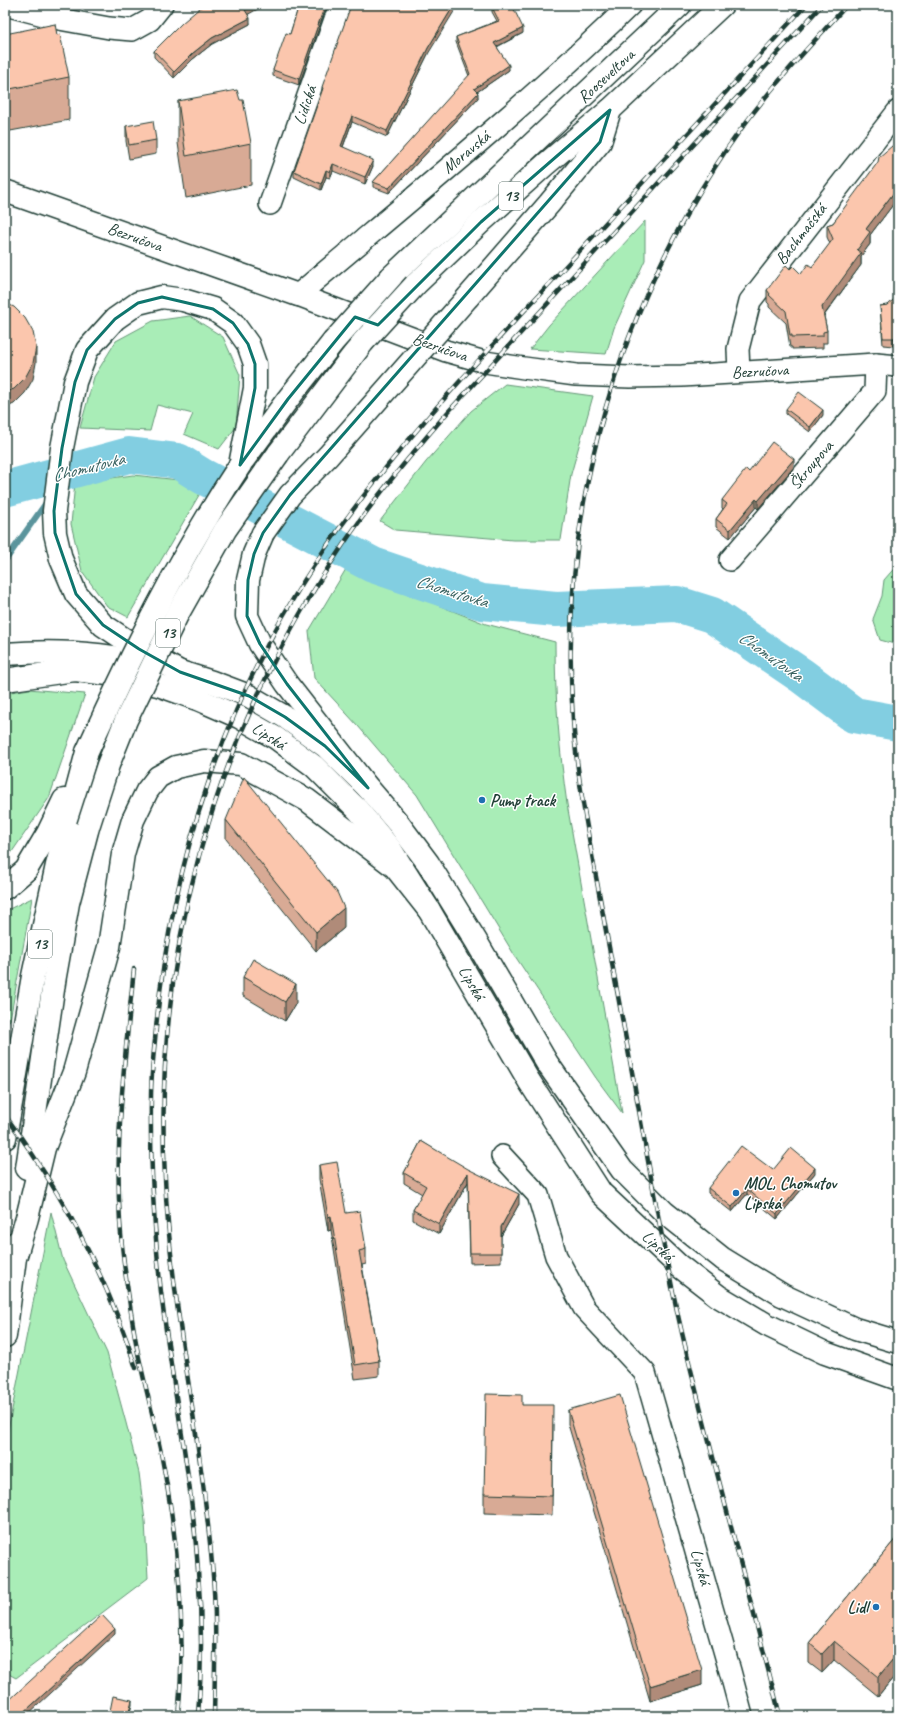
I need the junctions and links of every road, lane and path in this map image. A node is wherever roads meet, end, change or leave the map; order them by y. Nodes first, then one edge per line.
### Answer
1 (5, 5) edge
2 (162, 5) edge
3 (340, 5) edge
4 (630, 5) edge
5 (680, 5) edge
6 (722, 5) edge
7 (610, 110) junction
8 (898, 111) edge
9 (5, 190) edge
10 (270, 204) dead end
11 (298, 295) junction
12 (876, 364) junction
13 (898, 366) edge
14 (739, 372) junction
15 (240, 465) junction
16 (730, 560) dead end
17 (5, 654) edge
18 (75, 670) junction
19 (5, 671) edge
20 (180, 672) junction
21 (5, 680) edge
22 (87, 752) junction
23 (368, 788) junction
24 (5, 888) edge
25 (429, 910) junction
26 (5, 1138) edge
27 (502, 1156) dead end
28 (16, 1255) junction
29 (5, 1336) edge
30 (898, 1342) edge
31 (898, 1379) edge
32 (742, 1716) edge

1 - 2 street
3 - 10 street, Lidická
4 - 11 street, Moravská
5 - 15 main road, Rooseveltova / 13, bridge
6 - 7 main road, 13
7 - 23 main road, bridge
7 - 28 main road, 13, bridge
8 - 14 street, Bachmačská
9 - 11 main road, Bezručova
11 - 14 street, Bezručova
12 - 13 street, Bezručova
12 - 14 street, Bezručova
12 - 16 street, Škroupova
15 - 20 main road
15 - 22 main road, 13, bridge
17 - 20 main road, Lipská
18 - 19 main road, Lipská
18 - 21 main road
18 - 25 main road, Lipská
20 - 23 main road, Lipská
22 - 24 main road
22 - 26 main road, 13
23 - 30 main road, Lipská
25 - 28 main road
25 - 31 main road, Lipská
27 - 32 street, Lipská
28 - 29 main road, 13

